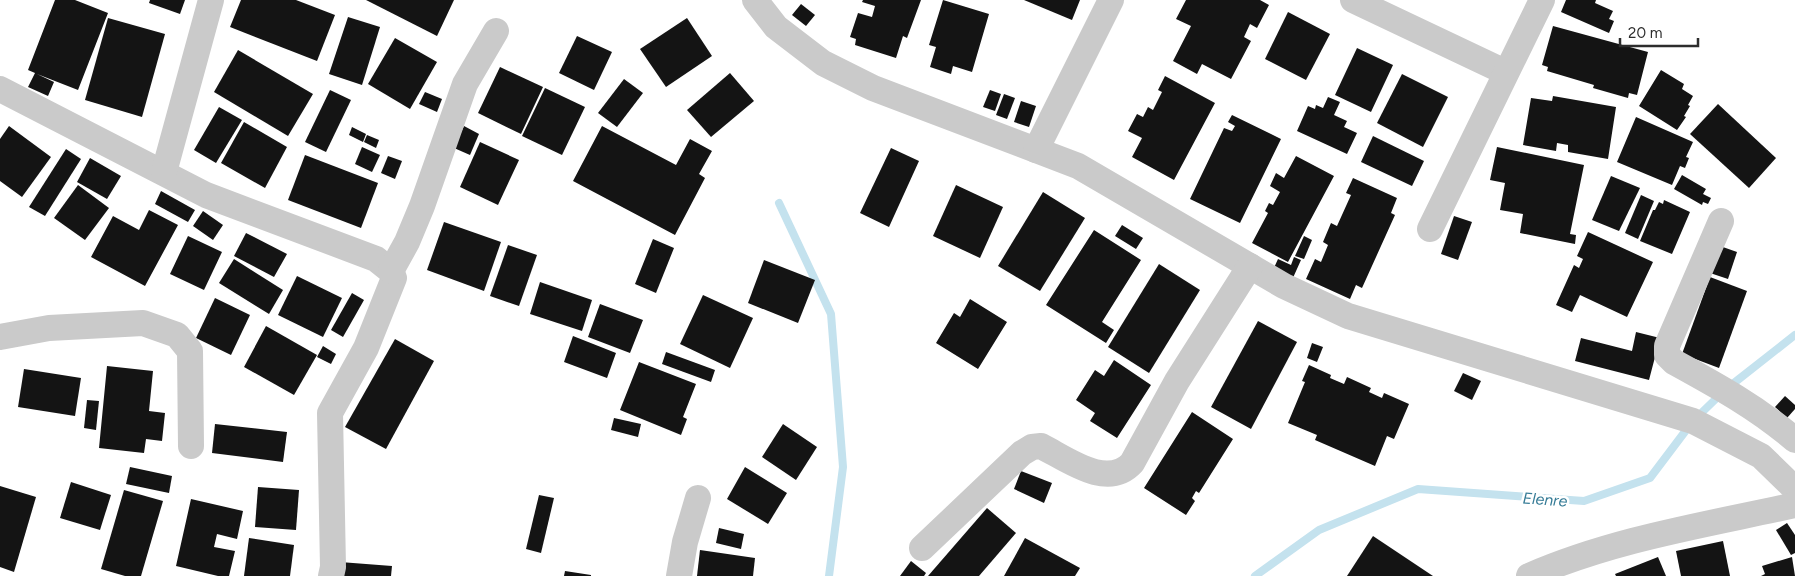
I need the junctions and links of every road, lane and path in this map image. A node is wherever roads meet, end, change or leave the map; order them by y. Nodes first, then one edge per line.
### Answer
1 (211, 0) edge
2 (755, 0) edge
3 (1112, 0) edge
4 (1353, 0) edge
5 (1542, 0) edge
6 (496, 31) dead end
7 (1505, 72) junction
8 (0, 89) edge
9 (1036, 150) junction
10 (164, 172) junction
11 (1721, 221) dead end
12 (1430, 229) dead end
13 (1250, 266) junction
14 (391, 271) junction
15 (0, 337) edge
16 (1795, 440) edge
17 (191, 446) dead end
18 (1795, 489) edge
19 (698, 498) dead end
20 (1795, 505) edge
21 (922, 548) dead end
22 (331, 576) edge
23 (679, 576) edge
24 (1529, 576) edge

1 - 10 street
2 - 9 street
3 - 9 street
4 - 7 street
5 - 7 street
6 - 14 street
7 - 12 street
8 - 10 street
9 - 13 street
10 - 14 street
11 - 16 street
13 - 18 street
13 - 21 street
14 - 22 street
15 - 17 street
19 - 23 street
20 - 24 street

